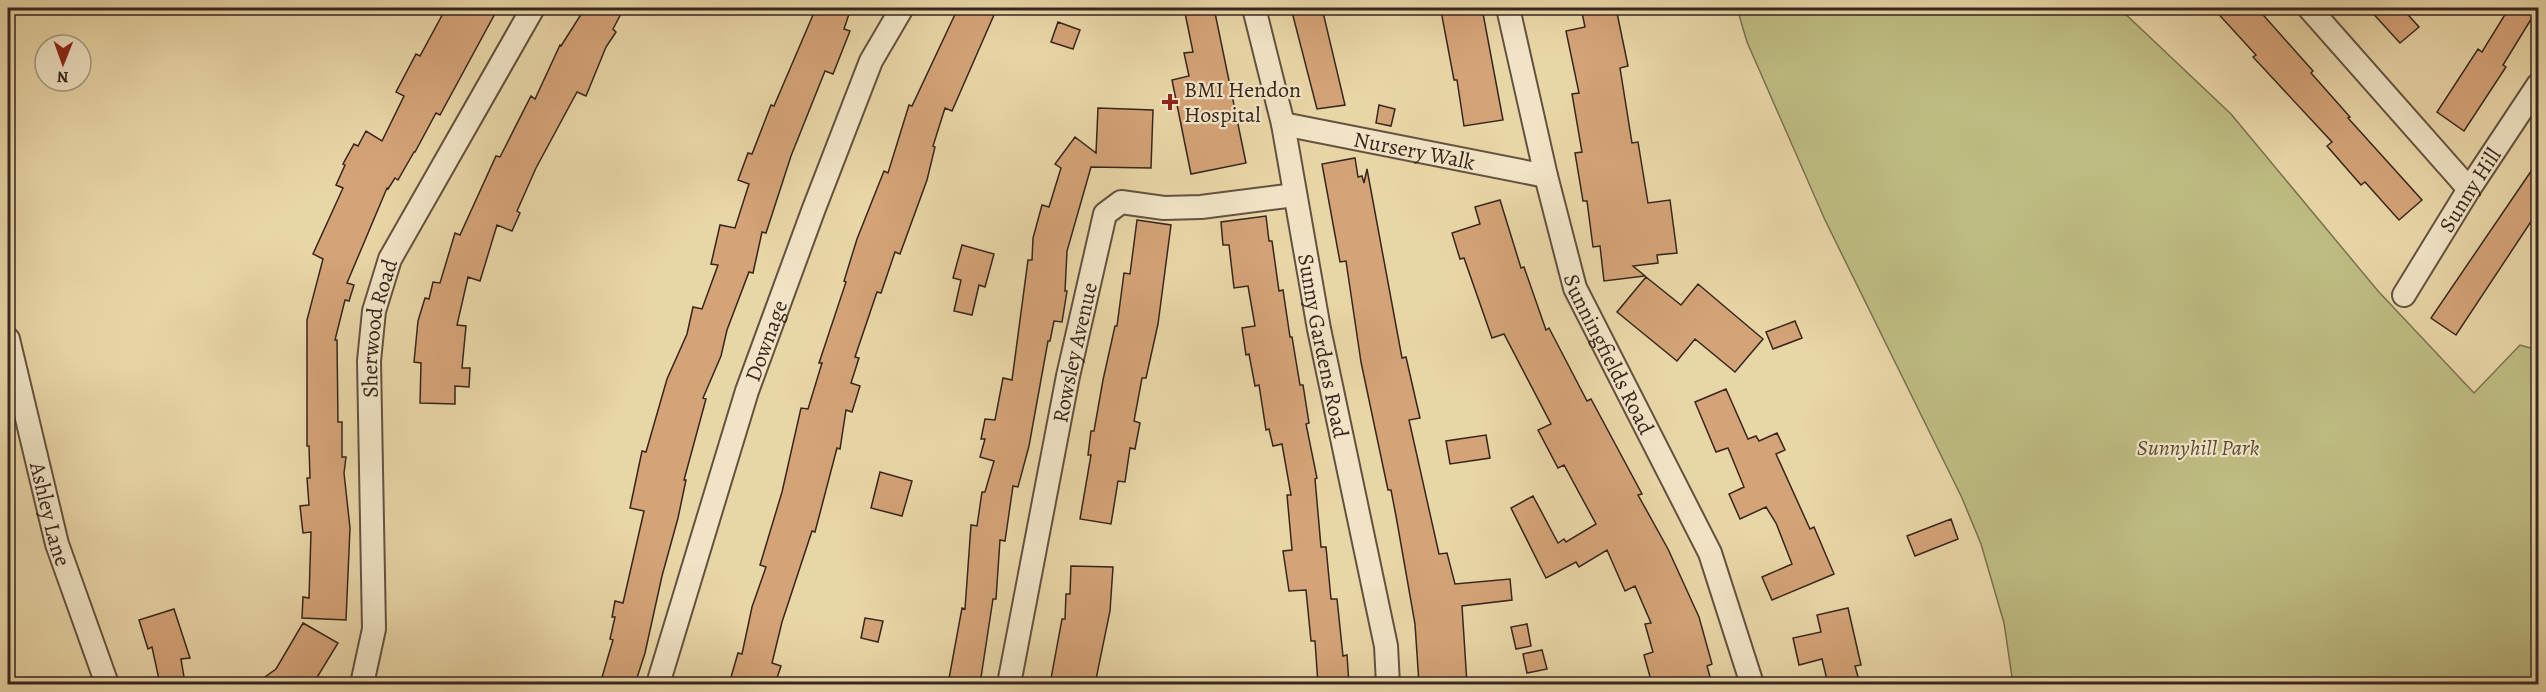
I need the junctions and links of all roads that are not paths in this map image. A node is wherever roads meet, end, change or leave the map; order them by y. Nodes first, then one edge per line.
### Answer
1 (533, 8) edge
2 (902, 8) edge
3 (1254, 8) edge
4 (1508, 8) edge
5 (2309, 8) edge
6 (2538, 85) edge
7 (1283, 124) junction
8 (1546, 176) junction
9 (2469, 189) junction
10 (1295, 195) junction
11 (2404, 295) dead end
12 (8, 339) edge
13 (107, 684) edge
14 (362, 684) edge
15 (658, 684) edge
16 (1009, 684) edge
17 (1388, 684) edge
18 (1752, 684) edge

1 - 14 street, Sherwood Road
2 - 15 street, Downage
3 - 7 street, Sunny Gardens Road
4 - 8 street, Sunningfields Road
5 - 9 street
6 - 9 street, Sunny Hill
7 - 8 street, Nursery Walk
7 - 10 street, Sunny Gardens Road
8 - 18 street, Sunningfields Road
9 - 11 street, Sunny Hill
10 - 16 street, Rowsley Avenue
10 - 17 street, Sunny Gardens Road
12 - 13 street, Ashley Lane

